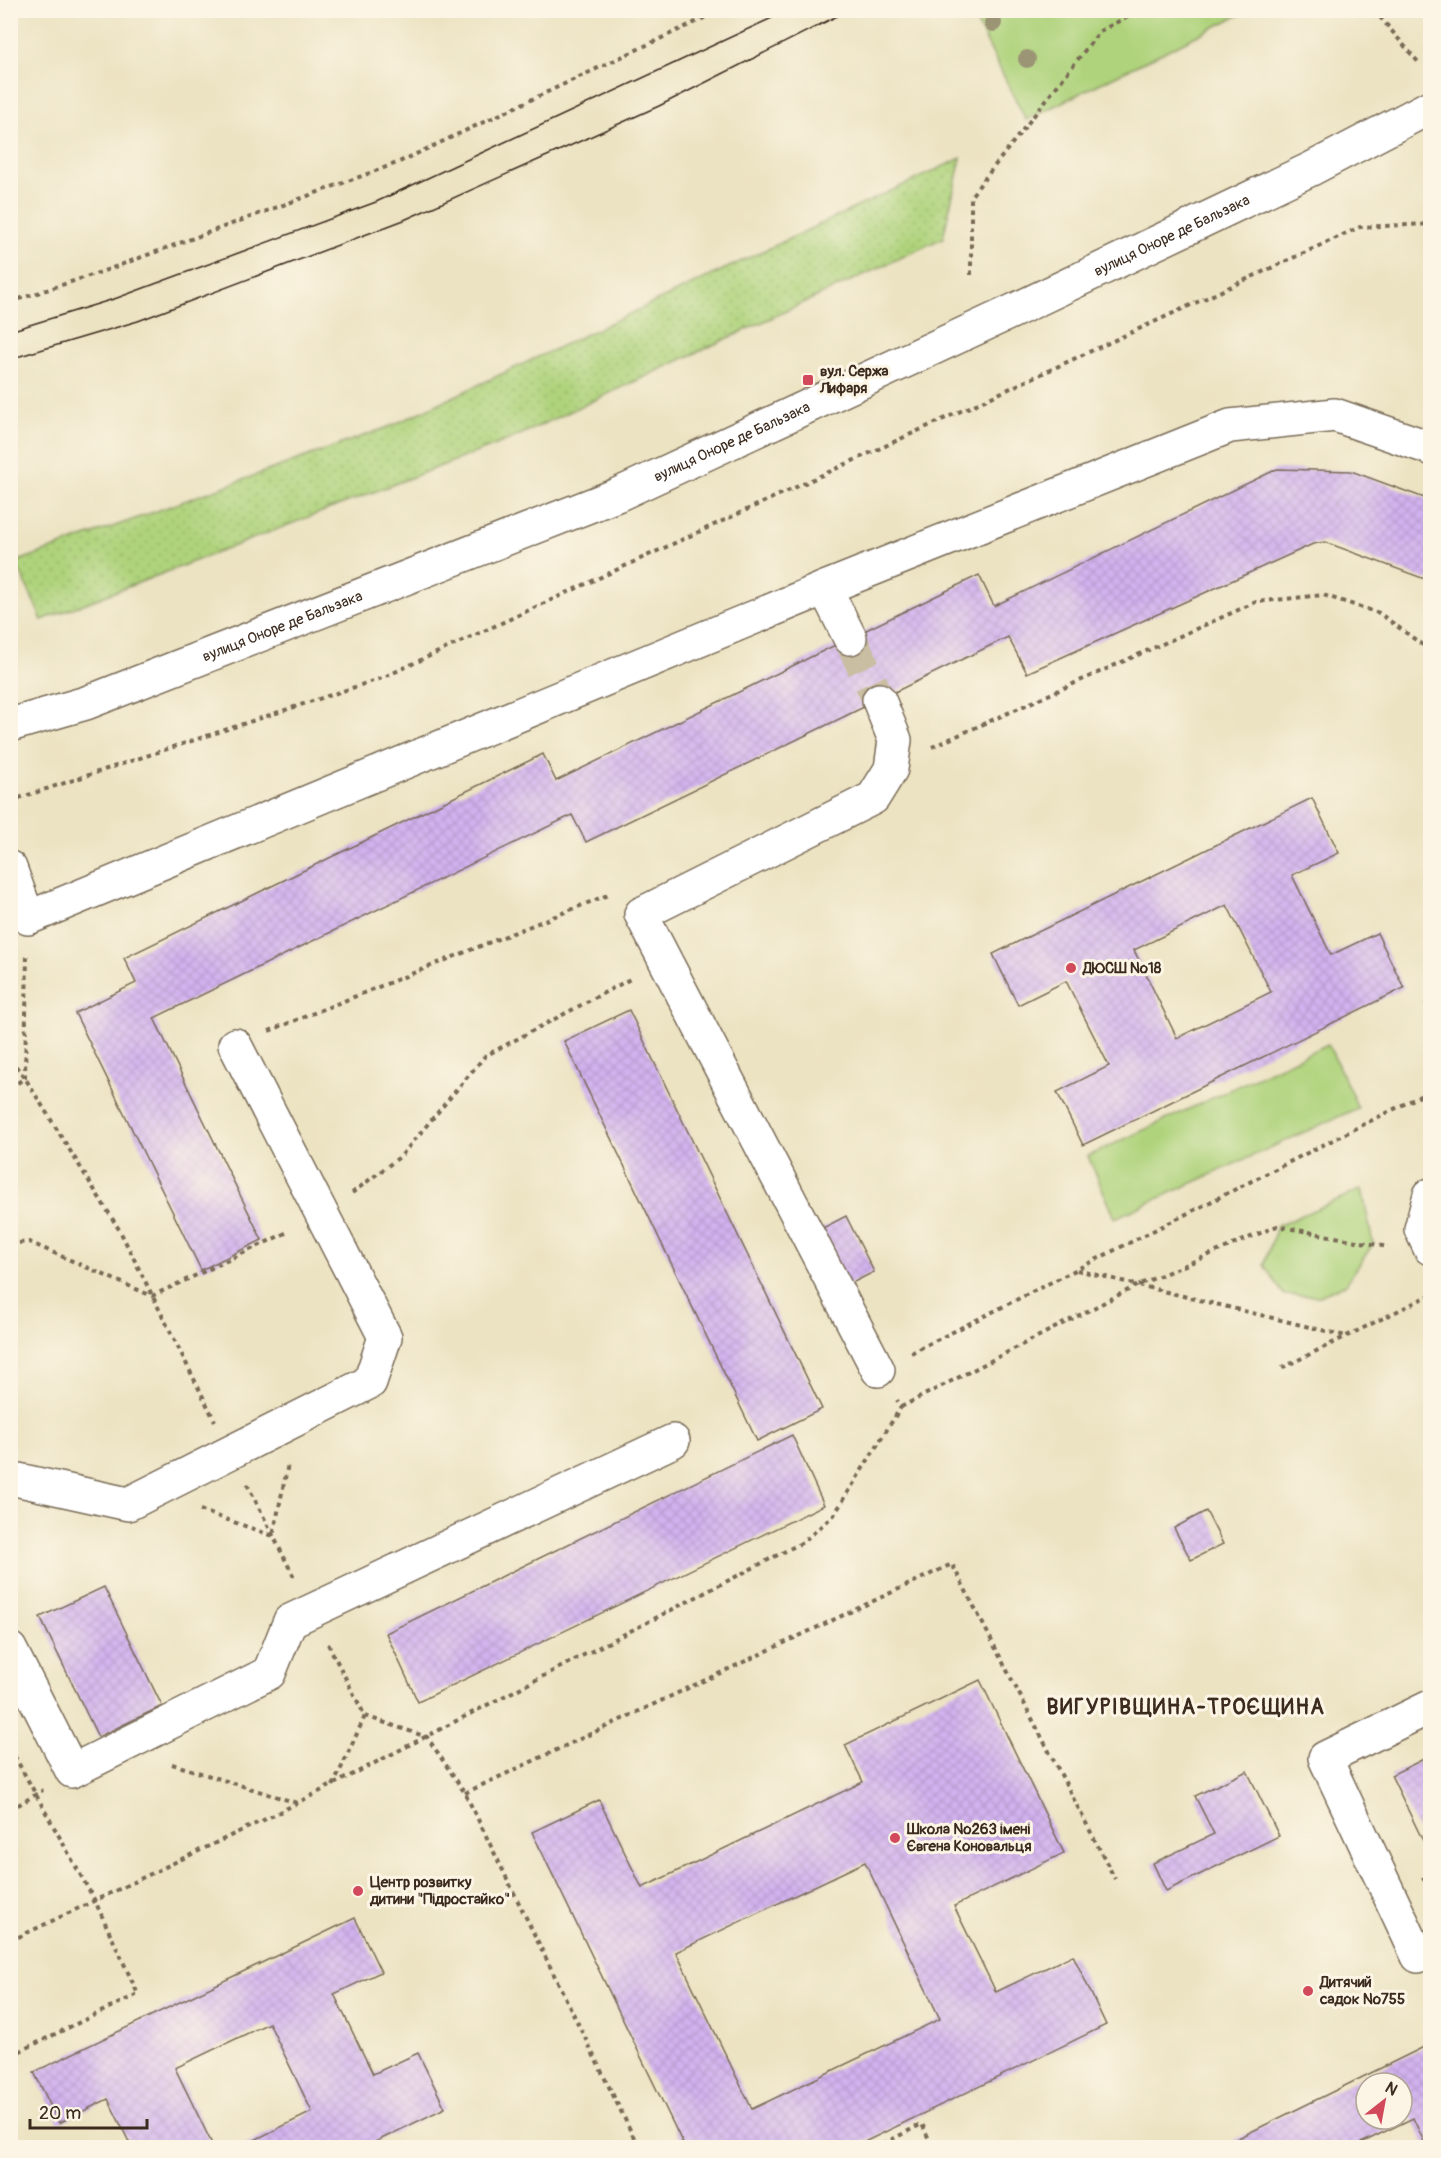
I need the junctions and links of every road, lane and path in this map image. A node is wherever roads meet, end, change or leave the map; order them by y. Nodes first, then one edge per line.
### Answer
1 (721, 10) edge
2 (1140, 10) edge
3 (1374, 10) edge
4 (1419, 63) dead end
5 (1431, 107) edge
6 (1431, 224) edge
7 (971, 275) dead end
8 (10, 302) edge
9 (1431, 448) edge
10 (825, 588) junction
11 (850, 638) tunnel mouth
12 (1431, 656) edge
13 (879, 700) tunnel mouth
14 (10, 725) edge
15 (892, 763) junction
16 (10, 801) edge
17 (10, 868) edge
18 (641, 914) junction
19 (28, 918) junction
20 (666, 960) junction
21 (1426, 1002) dead end
22 (1431, 1011) edge
23 (235, 1045) joint
24 (10, 1059) edge
25 (25, 1078) junction
26 (10, 1088) edge
27 (1431, 1091) edge
28 (1431, 1195) edge
29 (322, 1216) junction
30 (10, 1244) edge
31 (1431, 1248) edge
32 (1396, 1249) dead end
33 (1076, 1270) junction
34 (1138, 1285) junction
35 (1431, 1295) edge
36 (152, 1296) junction
37 (1346, 1336) junction
38 (1282, 1368) dead end
39 (878, 1370) junction
40 (902, 1407) junction
41 (297, 1419) junction
42 (673, 1441) dead end
43 (231, 1453) junction
44 (10, 1478) edge
45 (151, 1493) junction
46 (273, 1536) junction
47 (312, 1611) junction
48 (10, 1649) edge
49 (1431, 1707) edge
50 (365, 1716) junction
51 (147, 1733) junction
52 (427, 1737) junction
53 (10, 1748) edge
54 (333, 1786) junction
55 (465, 1793) junction
56 (297, 1803) junction
57 (1114, 1879) dead end
58 (95, 1901) junction
59 (10, 1941) edge
60 (1418, 1956) dead end
61 (10, 2056) edge
62 (639, 2148) edge
63 (875, 2148) edge
64 (933, 2148) edge

1 - 8 path
2 - 7 path
3 - 4 path
5 - 14 street, вулиця Оноре де Бальзака
6 - 16 path
9 - 10 street
10 - 11 street
10 - 19 street
12 - 15 path
13 - 15 street
15 - 18 street
17 - 19 street
18 - 20 street
18 - 23 path
19 - 25 path
20 - 29 path
20 - 39 street
21 - 22 path
23 - 29 street
24 - 25 path
25 - 26 path
25 - 36 path
27 - 33 path
28 - 31 street
29 - 36 path
29 - 41 street
30 - 36 path
32 - 34 path
33 - 34 path
33 - 39 path
34 - 37 path
34 - 40 path
35 - 37 path
36 - 43 path
37 - 38 path
39 - 40 path
40 - 52 path
41 - 43 street
41 - 46 path
42 - 47 street
43 - 45 street
43 - 46 path
44 - 45 street
45 - 46 path
46 - 47 path
47 - 50 path
47 - 51 street
48 - 51 street
49 - 60 street
50 - 52 path
50 - 54 path
51 - 56 path
52 - 54 path
52 - 55 path
53 - 58 path
54 - 56 path
55 - 57 path
55 - 62 path
56 - 58 path
58 - 59 path
58 - 61 path
63 - 64 path

